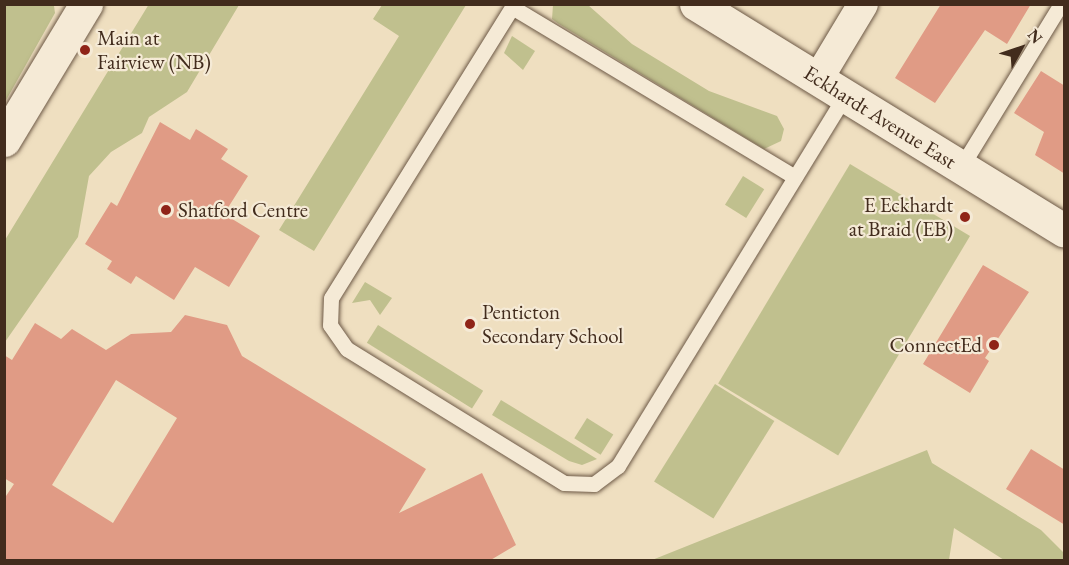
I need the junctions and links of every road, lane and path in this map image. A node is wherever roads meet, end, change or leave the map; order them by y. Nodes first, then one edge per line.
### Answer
1 (86, 4) edge
2 (696, 4) edge
3 (863, 4) edge
4 (1060, 4) edge
5 (513, 6) edge
6 (831, 88) junction
7 (4, 140) edge
8 (961, 167) junction
9 (795, 177) junction
10 (1065, 230) edge

1 - 7 main road
2 - 6 main road, Eckhardt Avenue East
3 - 6 street
4 - 8 lane
5 - 9 lane
5 - 9 lane
6 - 8 main road, Eckhardt Avenue East
6 - 9 lane
8 - 10 main road, Eckhardt Avenue East

